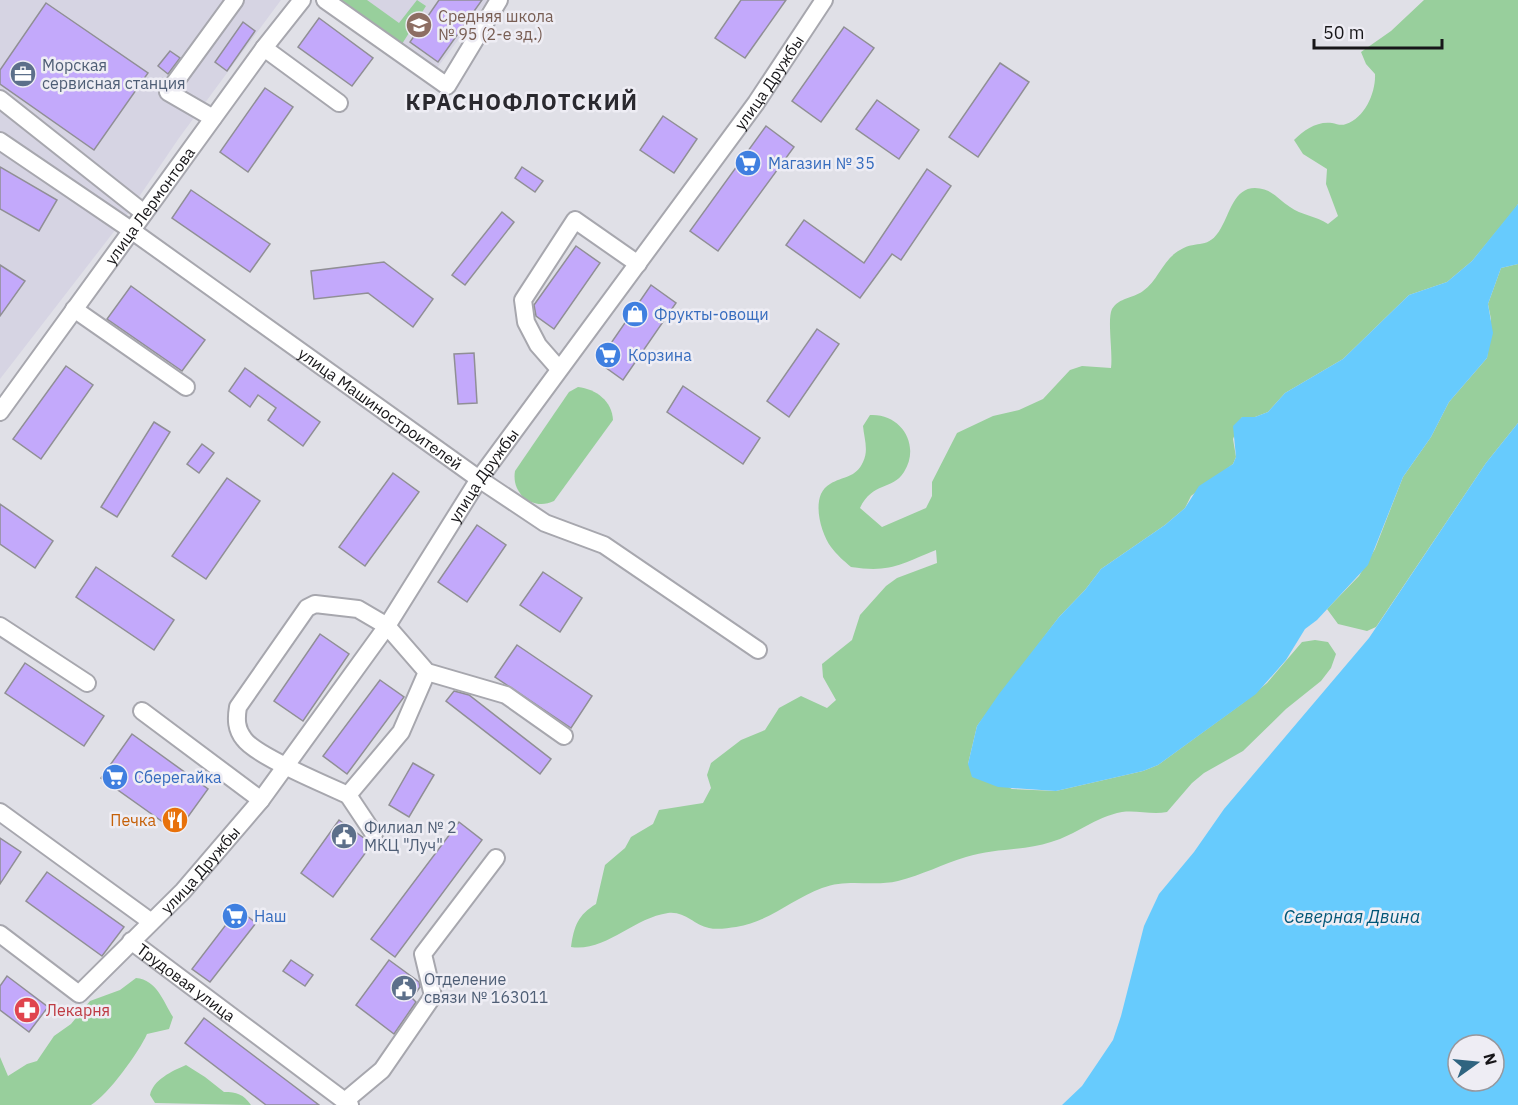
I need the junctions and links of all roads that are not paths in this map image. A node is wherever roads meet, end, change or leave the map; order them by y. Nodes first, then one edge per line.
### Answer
1 (235, 0) edge
2 (302, 0) edge
3 (325, 0) edge
4 (500, 0) edge
5 (824, 0) edge
6 (264, 48) junction
7 (0, 99) edge
8 (339, 103) dead end
9 (213, 118) junction
10 (0, 141) edge
11 (144, 213) junction
12 (131, 230) junction
13 (638, 264) junction
14 (74, 309) junction
15 (559, 369) junction
16 (186, 387) dead end
17 (0, 412) edge
18 (479, 479) junction
19 (0, 626) edge
20 (387, 626) junction
21 (758, 650) dead end
22 (427, 672) junction
23 (87, 683) dead end
24 (142, 711) dead end
25 (564, 736) dead end
26 (285, 766) junction
27 (348, 795) junction
28 (261, 800) junction
29 (0, 812) edge
30 (374, 834) dead end
31 (496, 858) dead end
32 (150, 921) junction
33 (0, 934) edge
34 (131, 941) junction
35 (347, 1103) edge

1 - 9 street
2 - 6 street, улица Лермонтова
3 - 4 street
5 - 13 street, улица Дружбы
6 - 8 street
6 - 9 street, улица Лермонтова
7 - 11 street
9 - 11 street, улица Лермонтова
10 - 12 street, улица Машиностроителей
11 - 12 street, улица Лермонтова
12 - 14 street, улица Лермонтова
12 - 18 street, улица Машиностроителей
13 - 15 street, улица Дружбы
13 - 15 street
14 - 16 street
14 - 17 street, улица Лермонтова
15 - 18 street, улица Дружбы
18 - 20 street, улица Дружбы
18 - 21 street, улица Машиностроителей
19 - 23 street
20 - 22 street
20 - 26 street, улица Дружбы
20 - 26 street
22 - 25 street
22 - 27 street
24 - 28 street
26 - 27 street
26 - 28 street, улица Дружбы
27 - 30 street
28 - 32 street, улица Дружбы
29 - 32 street
31 - 35 street
32 - 34 street, улица Дружбы
33 - 34 street, Трудовая улица
34 - 35 street, Трудовая улица

